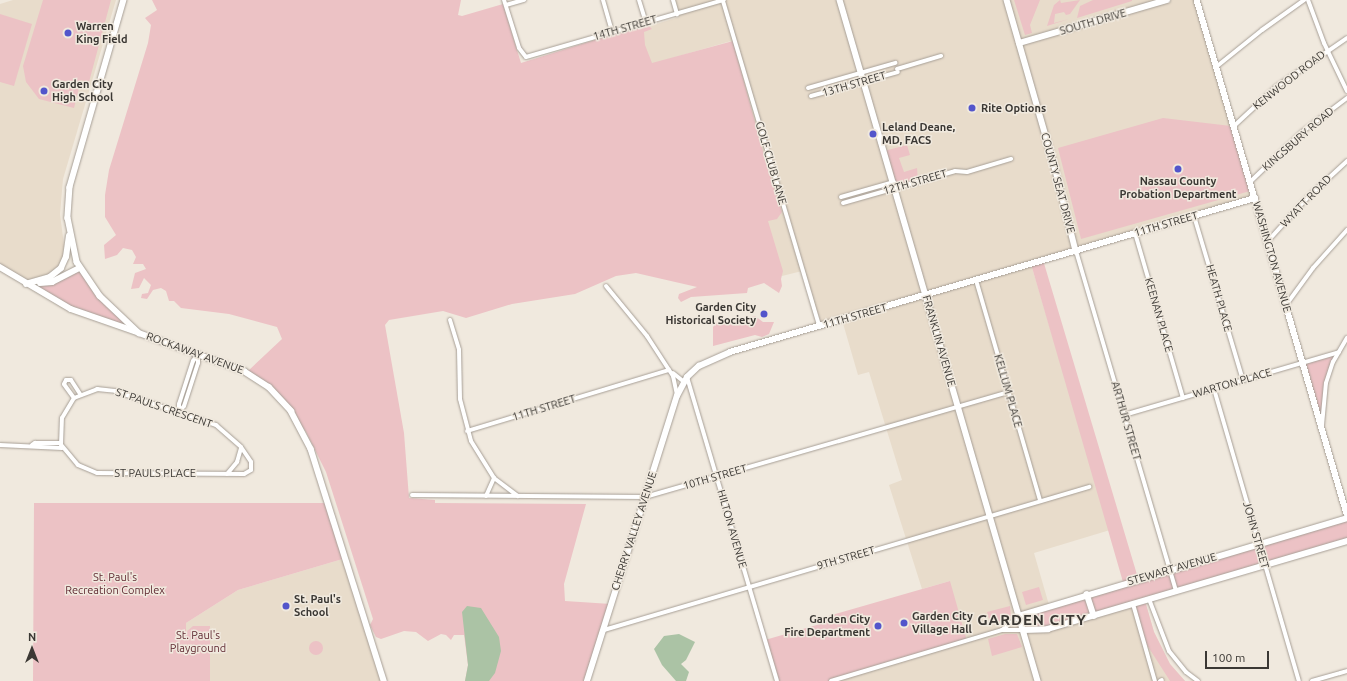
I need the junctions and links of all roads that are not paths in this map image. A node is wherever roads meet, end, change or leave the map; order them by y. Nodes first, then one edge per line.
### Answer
1 (124, 0) edge
2 (504, 0) edge
3 (524, 0) edge
4 (603, 0) edge
5 (639, 0) edge
6 (673, 0) edge
7 (724, 0) edge
8 (840, 0) edge
9 (1007, 0) edge
10 (1167, 0) edge
11 (1197, 0) edge
12 (1304, 0) edge
13 (1308, 0) edge
14 (506, 5) junction
15 (677, 14) junction
16 (646, 23) junction
17 (612, 32) junction
18 (1347, 38) edge
19 (1019, 43) junction
20 (1327, 50) junction
21 (941, 56) dead end
22 (895, 63) dead end
23 (1216, 67) junction
24 (861, 73) junction
25 (863, 82) junction
26 (808, 88) dead end
27 (1347, 91) edge
28 (811, 96) dead end
29 (1347, 98) edge
30 (1234, 126) junction
31 (1011, 160) dead end
32 (1347, 161) edge
33 (1250, 182) junction
34 (894, 185) junction
35 (841, 198) dead end
36 (1255, 198) junction
37 (843, 203) dead end
38 (1194, 216) junction
39 (69, 230) junction
40 (1347, 230) edge
41 (1135, 233) junction
42 (1268, 242) junction
43 (1076, 251) junction
44 (0, 267) edge
45 (80, 268) junction
46 (976, 280) junction
47 (26, 284) junction
48 (606, 286) dead end
49 (926, 295) junction
50 (1286, 305) junction
51 (450, 320) dead end
52 (819, 326) junction
53 (139, 333) junction
54 (1347, 338) edge
55 (1339, 352) junction
56 (198, 354) junction
57 (1303, 362) junction
58 (669, 370) junction
59 (685, 379) junction
60 (1243, 380) junction
61 (1214, 389) junction
62 (1008, 392) junction
63 (80, 394) junction
64 (677, 396) junction
65 (74, 398) junction
66 (1184, 398) junction
67 (958, 406) junction
68 (179, 412) junction
69 (1124, 415) junction
70 (1322, 428) junction
71 (467, 431) junction
72 (0, 445) edge
73 (61, 445) junction
74 (241, 447) junction
75 (252, 466) joint
76 (228, 474) junction
77 (717, 476) junction
78 (494, 478) junction
79 (1089, 487) dead end
80 (412, 495) dead end
81 (486, 496) junction
82 (519, 496) junction
83 (645, 497) junction
84 (1040, 501) junction
85 (1347, 514) edge
86 (990, 516) junction
87 (1347, 518) edge
88 (1347, 541) edge
89 (1259, 544) junction
90 (1265, 565) junction
91 (1170, 570) junction
92 (749, 587) junction
93 (1176, 591) junction
94 (1087, 594) junction
95 (1149, 599) junction
96 (1133, 604) junction
97 (1019, 616) junction
98 (1094, 616) junction
99 (604, 630) junction
100 (1002, 630) junction
101 (1024, 630) junction
102 (1347, 671) edge
103 (384, 681) edge
104 (587, 681) edge
105 (777, 681) edge
106 (831, 681) edge
107 (1038, 681) edge
108 (1155, 681) edge
109 (1198, 681) edge
110 (1299, 681) edge
111 (1312, 681) edge

1 - 39 main road, ROCKAWAY AVENUE
2 - 14 street
3 - 14 street
4 - 17 street
5 - 16 street
6 - 15 street
7 - 15 street, 14TH STREET
7 - 52 street, GOLF CLUB LANE
8 - 24 main road, FRANKLIN AVENUE
9 - 19 main road, COUNTY SEAT DRIVE
10 - 19 main road, SOUTH DRIVE
11 - 23 main road, WASHINGTON AVENUE
12 - 23 street
13 - 20 street
14 - 17 street, 14TH STREET
15 - 16 street, 14TH STREET
16 - 17 street, 14TH STREET
18 - 20 street, KENWOOD ROAD
19 - 43 main road, COUNTY SEAT DRIVE
20 - 27 street
20 - 30 street, KENWOOD ROAD
21 - 25 street, 13TH STREET
22 - 24 street
23 - 30 main road, WASHINGTON AVENUE
24 - 25 main road, FRANKLIN AVENUE
24 - 26 street
25 - 28 street, 13TH STREET
25 - 34 main road, FRANKLIN AVENUE
29 - 33 street, KINGSBURY ROAD
30 - 33 main road, WASHINGTON AVENUE
31 - 34 street, 12TH STREET
32 - 42 street, WYATT ROAD
33 - 36 main road, WASHINGTON AVENUE
34 - 35 street, 12TH STREET
34 - 37 street, 12TH STREET
34 - 49 main road, FRANKLIN AVENUE
36 - 38 main road, 11TH STREET
36 - 42 main road, WASHINGTON AVENUE
38 - 41 main road, 11TH STREET
38 - 60 street, HEATH PLACE
39 - 45 main road, ROCKAWAY AVENUE
39 - 47 main road
40 - 50 street
41 - 43 main road, 11TH STREET
41 - 66 street, KEENAN PLACE
42 - 50 main road, WASHINGTON AVENUE
43 - 46 main road, 11TH STREET
43 - 69 street, ARTHUR STREET
44 - 47 main road
45 - 47 main road
45 - 53 main road, ROCKAWAY AVENUE
46 - 49 main road, 11TH STREET
46 - 62 street, KELLUM PLACE
47 - 53 main road
48 - 58 street
49 - 52 main road, 11TH STREET
49 - 67 main road, FRANKLIN AVENUE
50 - 57 main road, WASHINGTON AVENUE
51 - 71 street
52 - 59 main road, 11TH STREET
53 - 56 main road, ROCKAWAY AVENUE
54 - 55 street
55 - 57 street, WARTON PLACE
55 - 70 street
56 - 68 street
56 - 103 main road, ROCKAWAY AVENUE
57 - 60 street, WARTON PLACE
57 - 70 main road, WASHINGTON AVENUE
58 - 59 street
58 - 64 street
58 - 71 street, 11TH STREET
59 - 64 main road, CHERRY VALLEY AVENUE
59 - 77 street, HILTON AVENUE
60 - 61 street, WARTON PLACE
61 - 66 street, WARTON PLACE
61 - 89 street, JOHN STREET
62 - 67 street, 10TH STREET
62 - 84 street, KELLUM PLACE
63 - 65 street, ST PAULS CRESCENT
63 - 65 street
63 - 68 street, ST PAULS CRESCENT
64 - 83 main road, CHERRY VALLEY AVENUE
65 - 73 street, ST PAULS CRESCENT
66 - 69 street, WARTON PLACE
67 - 77 street, 10TH STREET
67 - 86 main road, FRANKLIN AVENUE
68 - 74 street, ST PAULS CRESCENT
69 - 91 street, ARTHUR STREET
70 - 85 main road, WASHINGTON AVENUE
71 - 78 street
72 - 73 street
73 - 76 street, ST PAULS PLACE
74 - 75 street, ST PAULS CRESCENT
74 - 76 street
75 - 76 street, ST PAULS PLACE
77 - 83 street, 10TH STREET
77 - 92 street, HILTON AVENUE
78 - 81 street
78 - 82 street
79 - 84 street, 9TH STREET
80 - 81 street, 10TH STREET
81 - 82 street, 10TH STREET
82 - 83 street, 10TH STREET
83 - 99 main road, CHERRY VALLEY AVENUE
84 - 86 street, 9TH STREET
86 - 92 street, 9TH STREET
86 - 97 main road, FRANKLIN AVENUE
87 - 89 main road, STEWART AVENUE
88 - 90 main road, STEWART AVENUE
89 - 90 street, JOHN STREET
89 - 91 main road, STEWART AVENUE
90 - 93 main road, STEWART AVENUE
90 - 110 street, JOHN STREET
91 - 93 street, ARTHUR STREET
91 - 94 main road, STEWART AVENUE
92 - 99 street, 9TH STREET
92 - 105 street, HILTON AVENUE
93 - 95 main road, STEWART AVENUE
94 - 97 main road, STEWART AVENUE
94 - 98 main road
95 - 96 main road, STEWART AVENUE
95 - 109 street
96 - 98 main road, STEWART AVENUE
96 - 108 street
97 - 100 street, STEWART AVENUE
97 - 101 main road, FRANKLIN AVENUE
98 - 101 main road, STEWART AVENUE
99 - 104 main road, CHERRY VALLEY AVENUE
100 - 101 street, STEWART AVENUE
100 - 106 street, STEWART AVENUE
101 - 107 main road, FRANKLIN AVENUE
102 - 111 street

